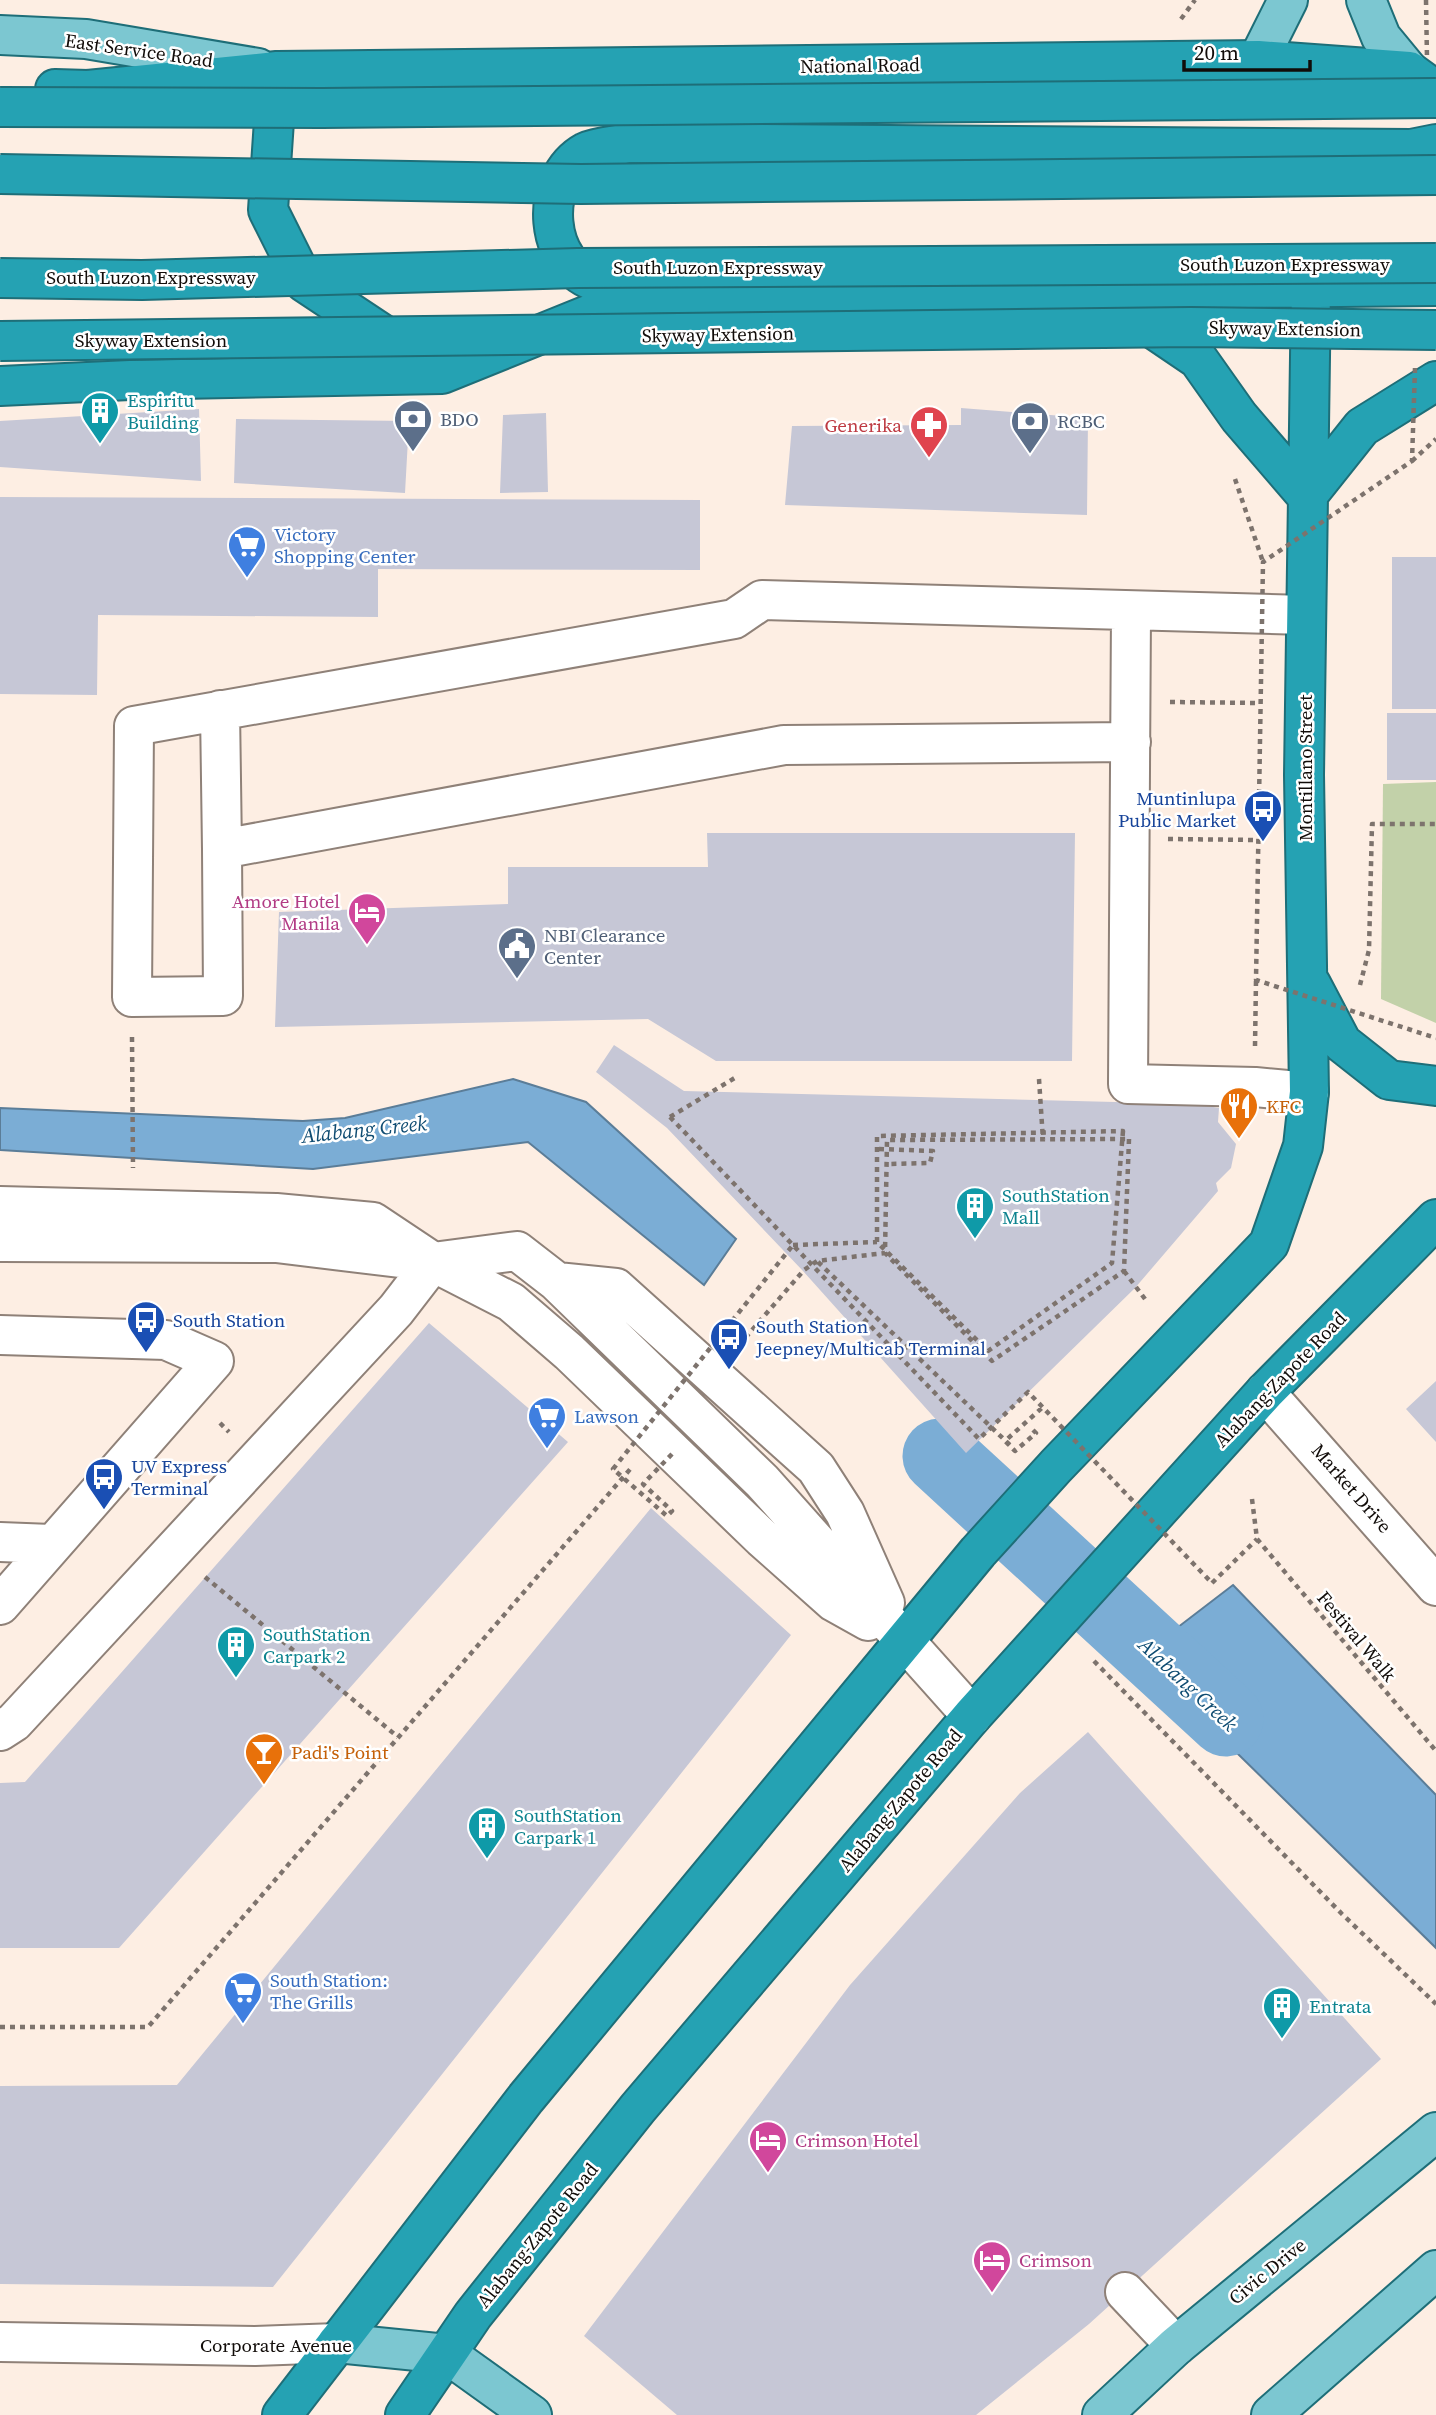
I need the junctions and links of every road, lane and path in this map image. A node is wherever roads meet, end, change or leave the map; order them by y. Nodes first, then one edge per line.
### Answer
1 (1288, 0) edge
2 (1366, 0) edge
3 (1426, 0) edge
4 (0, 35) edge
5 (1258, 60) junction
6 (277, 71) junction
7 (1427, 83) edge
8 (0, 89) edge
9 (0, 107) edge
10 (1436, 144) edge
11 (0, 174) edge
12 (1436, 175) edge
13 (1436, 263) edge
14 (0, 278) edge
15 (1436, 286) edge
16 (1311, 287) junction
17 (1045, 289) junction
18 (640, 294) junction
19 (1436, 330) edge
20 (0, 341) edge
21 (1426, 373) edge
22 (442, 374) junction
23 (0, 386) edge
24 (1436, 439) edge
25 (1412, 461) junction
26 (1235, 477) dead end
27 (1307, 496) junction
28 (1263, 562) junction
29 (1131, 613) junction
30 (1305, 615) junction
31 (1130, 702) junction
32 (1261, 703) junction
33 (220, 710) junction
34 (1130, 742) junction
35 (1436, 824) edge
36 (1130, 839) junction
37 (1258, 840) junction
38 (222, 849) junction
39 (1308, 979) junction
40 (1256, 980) junction
41 (1359, 987) dead end
42 (1256, 999) dead end
43 (1436, 1038) edge
44 (132, 1075) dead end
45 (738, 1076) dead end
46 (1039, 1079) dead end
47 (1436, 1086) edge
48 (1309, 1092) junction
49 (1042, 1140) junction
50 (878, 1149) junction
51 (887, 1164) junction
52 (133, 1178) dead end
53 (0, 1206) edge
54 (1436, 1219) edge
55 (0, 1242) edge
56 (877, 1242) junction
57 (794, 1245) junction
58 (885, 1253) junction
59 (817, 1261) junction
60 (433, 1262) junction
61 (1124, 1271) junction
62 (557, 1282) junction
63 (1148, 1303) dead end
64 (0, 1335) edge
65 (713, 1375) junction
66 (1265, 1392) junction
67 (1043, 1407) junction
68 (1033, 1430) dead end
69 (664, 1447) junction
70 (1013, 1447) dead end
71 (1252, 1499) dead end
72 (1257, 1539) junction
73 (0, 1542) edge
74 (51, 1544) junction
75 (197, 1570) dead end
76 (1436, 1586) edge
77 (0, 1605) edge
78 (904, 1641) junction
79 (1094, 1661) dead end
80 (972, 1716) junction
81 (0, 1731) edge
82 (398, 1737) junction
83 (1436, 1751) edge
84 (1436, 2004) edge
85 (0, 2027) edge
86 (1436, 2132) edge
87 (1436, 2270) edge
88 (1125, 2292) dead end
89 (0, 2342) edge
90 (337, 2343) junction
91 (1176, 2346) junction
92 (447, 2354) junction
93 (282, 2415) edge
94 (405, 2415) edge
95 (532, 2415) edge
96 (1102, 2415) edge
97 (1271, 2415) edge

1 - 5 main road
2 - 7 main road
3 - 7 path, bridge
4 - 6 main road, East Service Road
5 - 6 highway, National Road
5 - 7 highway, National Road
6 - 8 highway, National Road
6 - 22 highway
7 - 9 highway, bridge
10 - 18 highway
11 - 12 highway, bridge
13 - 14 highway, South Luzon Expressway, bridge
15 - 16 highway
16 - 17 highway
16 - 27 highway, Montillano Street
17 - 18 highway
17 - 27 highway
18 - 22 highway
19 - 20 highway, Skyway Extension, bridge
21 - 25 path, bridge
21 - 27 highway
22 - 23 highway
24 - 25 path
25 - 28 path, bridge
26 - 28 path
27 - 30 highway, Montillano Street
28 - 32 path, bridge
29 - 30 street
29 - 31 street
29 - 33 street
30 - 39 highway, Montillano Street
31 - 32 path
31 - 34 street
32 - 37 path, bridge
33 - 38 street
33 - 38 street
34 - 36 street
34 - 38 street
35 - 41 path
36 - 37 path
36 - 48 street
37 - 40 path, bridge
39 - 47 highway
39 - 48 highway, Montillano Street
40 - 42 path
40 - 43 path, bridge
44 - 52 path
45 - 57 path, bridge
46 - 49 path
48 - 78 highway, Montillano Street
49 - 51 path
49 - 61 path
50 - 51 path, bridge
50 - 56 path
50 - 56 path
51 - 58 path
53 - 60 street
54 - 66 highway, Alabang-Zapote Road
55 - 60 street
56 - 57 path
57 - 67 path, bridge
57 - 69 path, bridge
58 - 59 path
58 - 61 path
59 - 65 path
59 - 70 path
60 - 62 street
60 - 69 street
60 - 81 street
61 - 63 path
62 - 65 street
62 - 78 street
64 - 74 street
65 - 78 street
66 - 76 street, Market Drive
66 - 80 highway, Alabang-Zapote Road
67 - 68 path, bridge
67 - 72 path, bridge
69 - 78 street
69 - 82 path
71 - 72 path
72 - 83 path, Festival Walk
73 - 74 street
74 - 77 street
75 - 82 path
78 - 80 street
78 - 90 highway
79 - 84 path
80 - 92 highway, Alabang-Zapote Road
82 - 85 path
86 - 91 main road, Civic Drive
87 - 97 main road
88 - 91 street
89 - 90 street, Corporate Avenue
90 - 92 main road, Corporate Avenue
90 - 93 highway
91 - 96 main road, Civic Drive
92 - 94 highway, Alabang-Zapote Road
92 - 95 main road, Corporate Avenue

